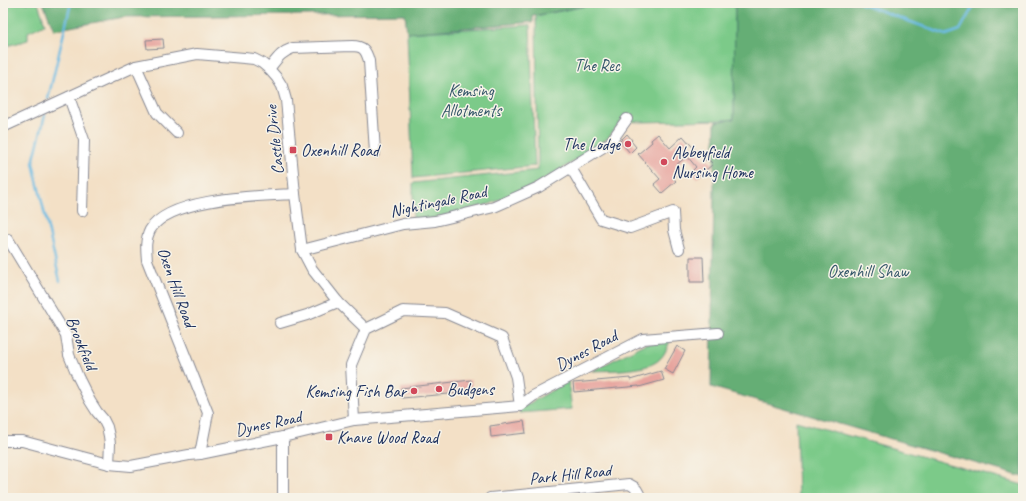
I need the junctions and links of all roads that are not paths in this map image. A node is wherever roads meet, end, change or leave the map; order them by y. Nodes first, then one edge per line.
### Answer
1 (136, 66) junction
2 (269, 69) junction
3 (69, 96) junction
4 (627, 119) dead end
5 (3, 127) edge
6 (177, 133) dead end
7 (375, 152) dead end
8 (571, 168) junction
9 (295, 194) junction
10 (82, 211) dead end
11 (8, 239) dead end
12 (679, 249) dead end
13 (302, 250) junction
14 (338, 302) junction
15 (280, 323) dead end
16 (366, 329) junction
17 (718, 333) dead end
18 (520, 406) junction
19 (354, 420) junction
20 (283, 437) junction
21 (3, 441) edge
22 (200, 454) junction
23 (109, 464) junction
24 (283, 498) edge
25 (490, 498) edge
26 (640, 498) edge

1 - 2 street, Castle Drive
1 - 3 street, Castle Drive
1 - 6 street
2 - 7 street
2 - 9 street, Castle Drive
3 - 5 street, Castle Drive
3 - 10 street
4 - 8 street, Nightingale Road
8 - 12 street
8 - 13 street, Nightingale Road
9 - 13 street, Castle Drive
9 - 22 street, Oxen Hill Road
11 - 23 street, Brookfield
13 - 14 street, Castle Drive
14 - 15 street
14 - 16 street, Castle Drive
16 - 18 street
16 - 19 street
17 - 18 street, Dynes Road
18 - 19 street, Dynes Road
19 - 20 street, Dynes Road
20 - 22 street, Dynes Road
20 - 24 street
21 - 23 street, Dynes Road
22 - 23 street, Dynes Road
25 - 26 street, Park Hill Road

